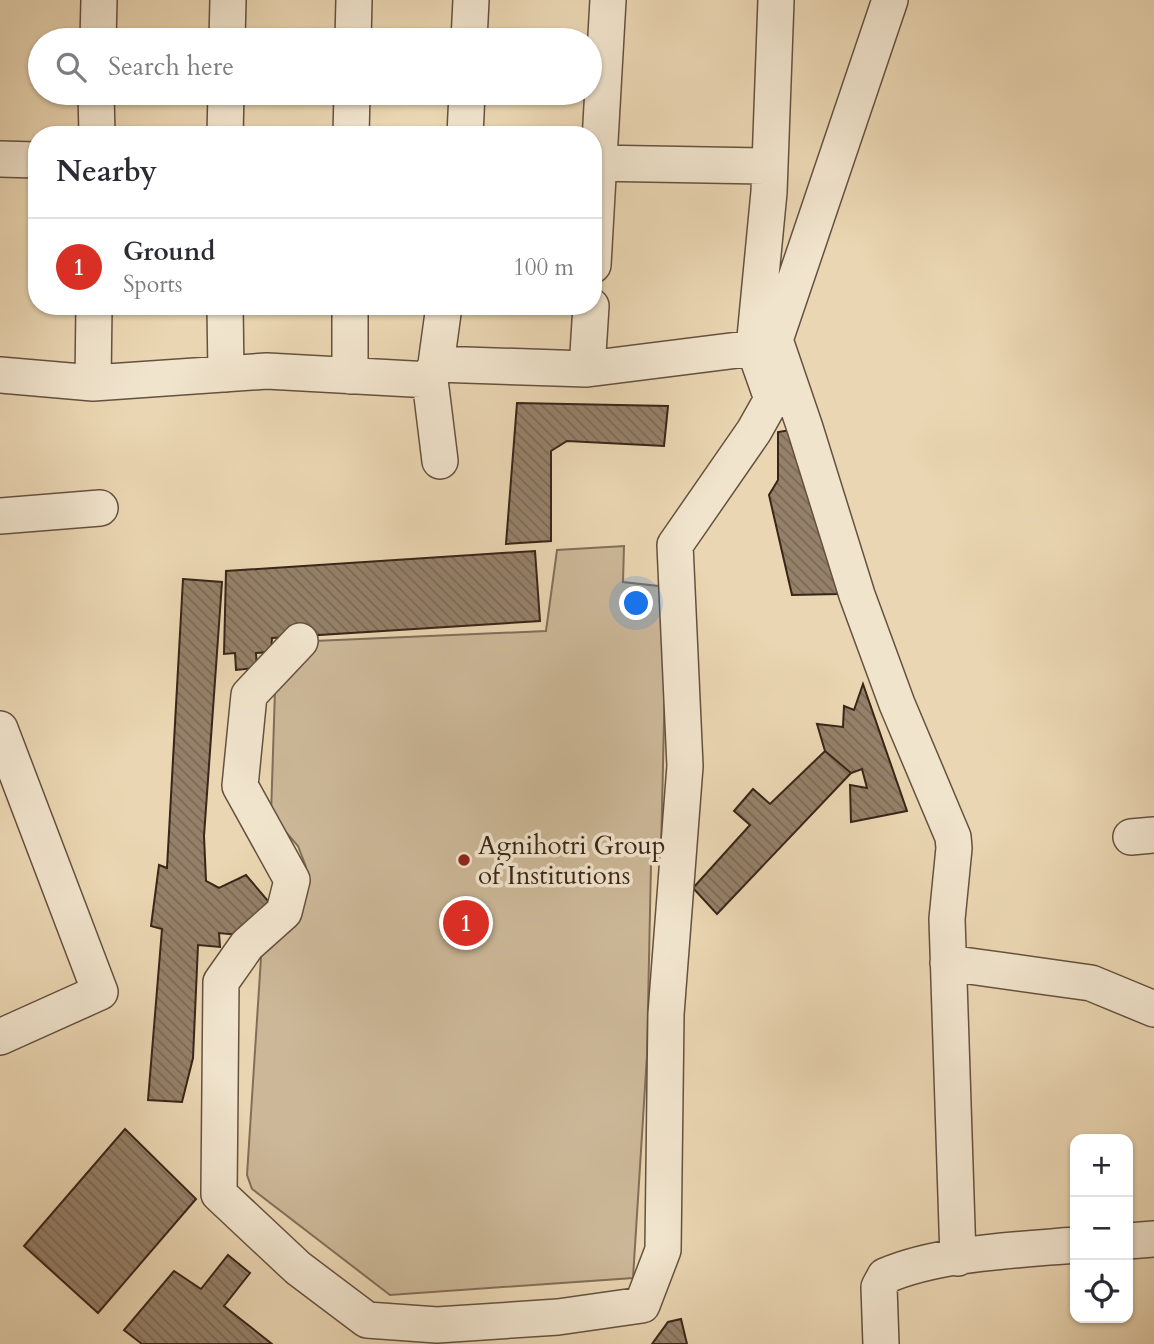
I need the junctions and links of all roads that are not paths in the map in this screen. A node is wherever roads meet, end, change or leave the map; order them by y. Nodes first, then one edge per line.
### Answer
1 (99, 0) edge
2 (228, 0) edge
3 (354, 0) edge
4 (471, 0) edge
5 (608, 0) edge
6 (776, 0) edge
7 (890, 0) edge
8 (98, 28) edge
9 (227, 28) edge
10 (353, 28) edge
11 (470, 28) edge
12 (602, 82) edge
13 (96, 105) edge
14 (226, 105) edge
15 (352, 105) edge
16 (466, 105) edge
17 (600, 105) edge
18 (97, 126) edge
19 (225, 126) edge
20 (351, 126) edge
21 (465, 126) edge
22 (599, 126) edge
23 (0, 159) edge
24 (28, 160) edge
25 (602, 163) edge
26 (770, 166) junction
27 (94, 315) edge
28 (225, 315) edge
29 (350, 315) edge
30 (442, 315) edge
31 (590, 315) edge
32 (764, 344) junction
33 (587, 369) junction
34 (433, 372) junction
35 (226, 374) junction
36 (0, 375) edge
37 (350, 376) junction
38 (93, 383) junction
39 (440, 461) dead end
40 (100, 508) dead end
41 (0, 516) edge
42 (300, 641) dead end
43 (0, 729) edge
44 (948, 963) junction
45 (1154, 1009) edge
46 (0, 1037) edge
47 (1154, 1238) edge
48 (1133, 1240) edge
49 (1070, 1245) edge
50 (958, 1258) junction
51 (881, 1344) edge

1 - 8 street
2 - 9 street
3 - 10 street
4 - 11 street
5 - 12 street
6 - 26 street
7 - 32 street
13 - 18 street
14 - 19 street
15 - 20 street
16 - 21 street
17 - 22 street
23 - 24 street
25 - 26 street
26 - 32 street
27 - 38 street
28 - 35 street
29 - 37 street
30 - 34 street
31 - 33 street
32 - 33 street
32 - 42 street
32 - 44 street
33 - 34 street
34 - 37 street
34 - 39 street
35 - 37 street
35 - 38 street
36 - 38 street
40 - 41 street
43 - 46 street
44 - 45 street
44 - 50 street
47 - 48 street
49 - 50 street
50 - 51 street

